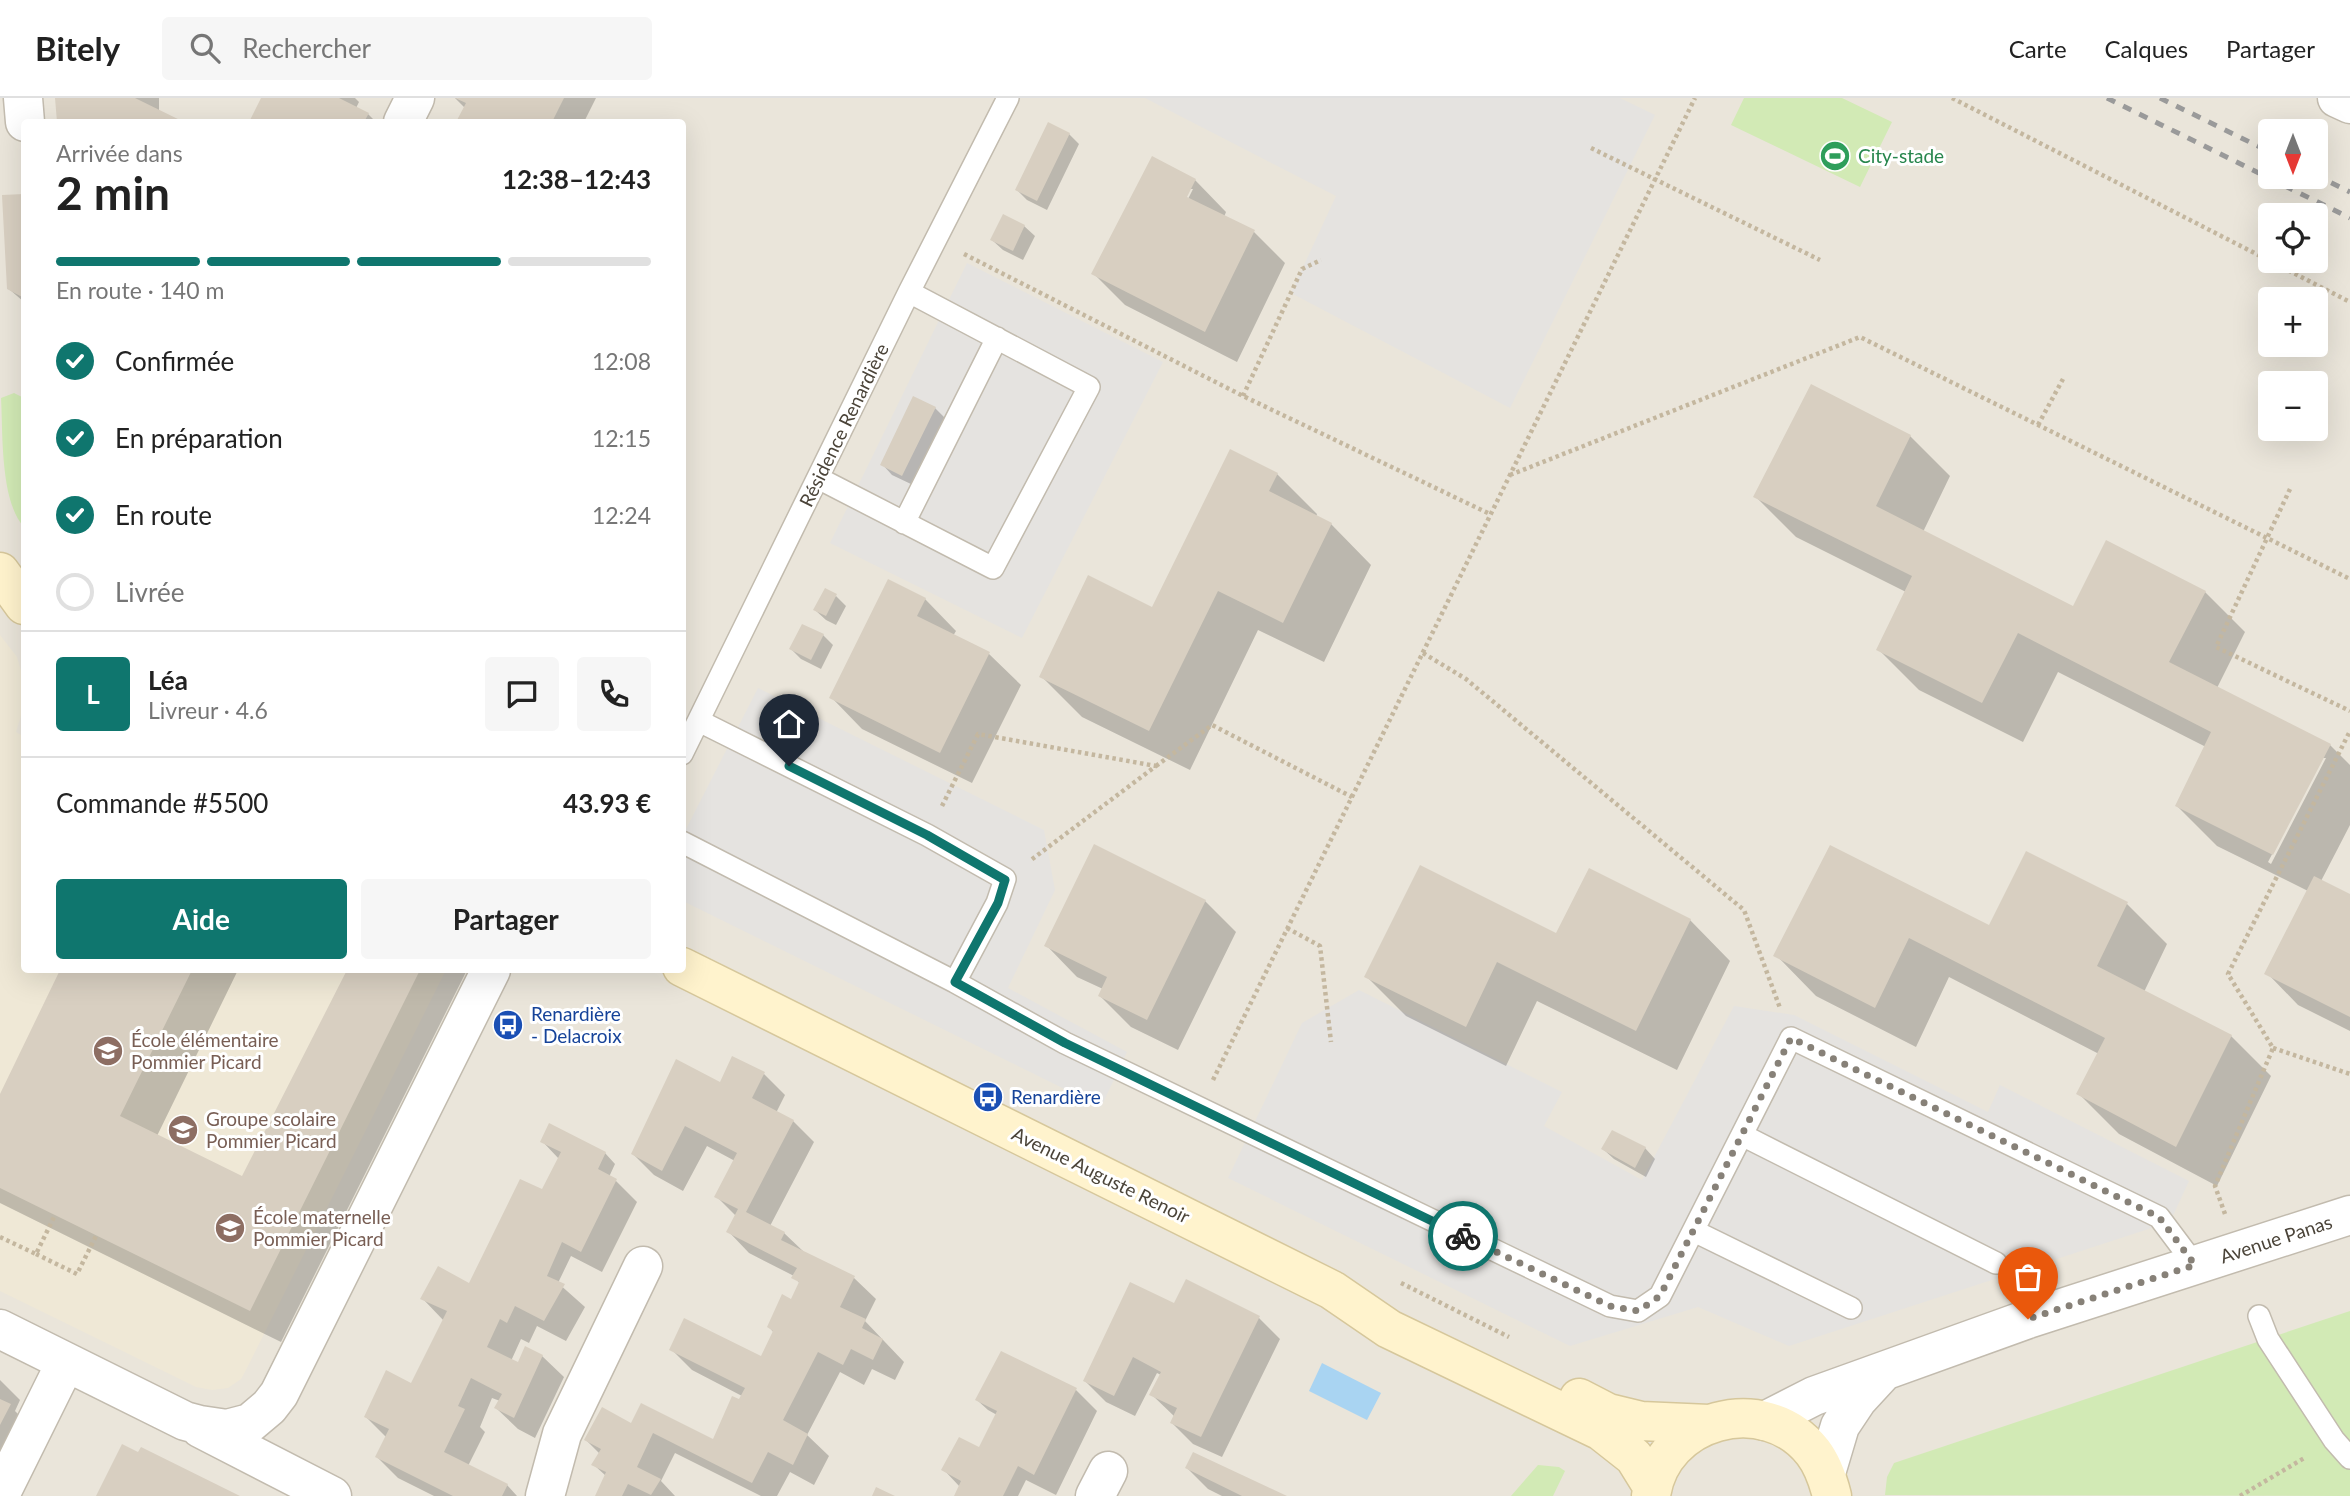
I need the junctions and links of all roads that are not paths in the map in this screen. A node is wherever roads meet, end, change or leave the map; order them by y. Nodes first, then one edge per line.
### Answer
1 (23, 98) edge
2 (415, 98) edge
3 (1008, 98) edge
4 (2337, 98) edge
5 (2350, 104) edge
6 (25, 119) edge
7 (404, 119) edge
8 (909, 292) junction
9 (998, 338) junction
10 (818, 478) junction
11 (904, 523) junction
12 (0, 572) edge
13 (21, 601) edge
14 (699, 721) junction
15 (686, 746) edge
16 (686, 844) edge
17 (686, 969) edge
18 (490, 973) edge
19 (955, 982) junction
20 (1742, 1135) junction
21 (2350, 1215) edge
22 (1694, 1231) junction
23 (1996, 1263) dead end
24 (2195, 1265) junction
25 (643, 1266) dead end
26 (1332, 1290) junction
27 (1851, 1308) dead end
28 (2259, 1316) dead end
29 (0, 1329) edge
30 (66, 1363) junction
31 (1884, 1372) junction
32 (185, 1421) junction
33 (1765, 1421) junction
34 (1709, 1424) junction
35 (2350, 1458) edge
36 (1829, 1485) edge
37 (1652, 1491) edge
38 (0, 1495) edge
39 (332, 1496) edge
40 (545, 1496) edge

1 - 6 street
2 - 7 street
3 - 8 lane, Résidence Renardière
4 - 5 street
8 - 9 lane
8 - 10 lane, Résidence Renardière
9 - 11 lane
9 - 11 lane
10 - 11 lane
10 - 14 lane, Résidence Renardière
12 - 13 main road
14 - 15 lane, Résidence Renardière
14 - 19 lane
16 - 19 lane
17 - 26 main road, Avenue Auguste Renoir
18 - 32 street
19 - 22 lane
20 - 22 lane
20 - 23 lane
20 - 24 lane
21 - 24 street, Avenue Panas
22 - 27 lane
24 - 31 street, Avenue Panas
25 - 40 street
26 - 34 main road, Avenue Auguste Renoir
26 - 37 main road, Avenue Auguste Renoir
28 - 35 lane
29 - 30 street
30 - 32 street
30 - 38 street
31 - 33 street, Avenue Panas
31 - 36 street, Avenue Panas
32 - 39 street
33 - 34 main road
33 - 36 main road
34 - 37 main road

